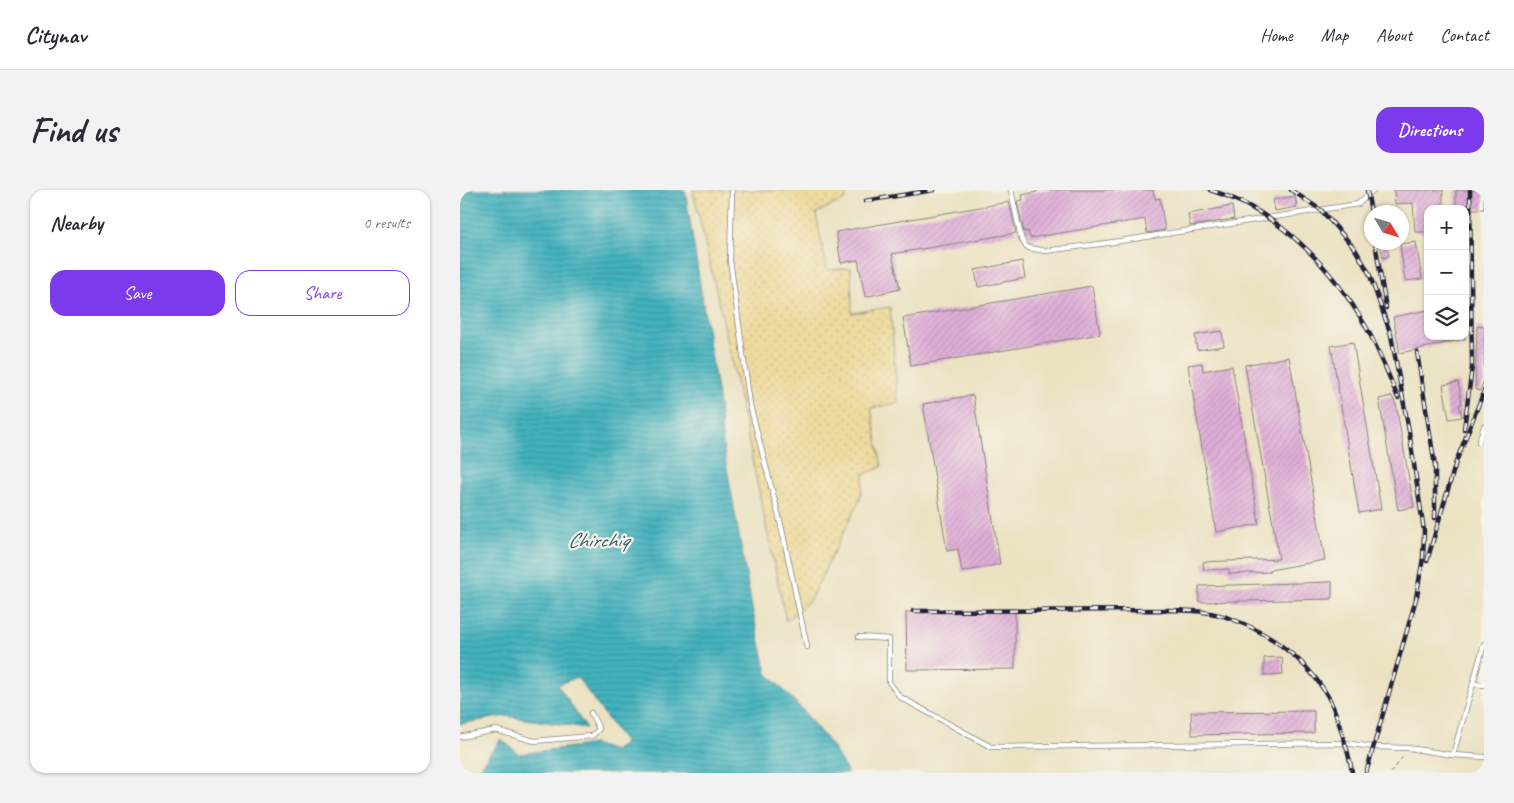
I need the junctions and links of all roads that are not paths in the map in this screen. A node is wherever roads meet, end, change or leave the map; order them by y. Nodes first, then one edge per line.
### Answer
1 (732, 190) edge
2 (1011, 190) edge
3 (1373, 190) edge
4 (1484, 426) edge
5 (1479, 442) dead end
6 (859, 637) dead end
7 (1484, 644) edge
8 (807, 647) dead end
9 (1473, 684) junction
10 (1484, 686) edge
11 (591, 713) dead end
12 (460, 737) edge
13 (1453, 755) junction
14 (1484, 757) edge

1 - 8 lane
2 - 3 lane
4 - 5 lane
6 - 13 lane
7 - 9 lane
9 - 10 lane
9 - 13 lane
11 - 12 lane
13 - 14 lane

